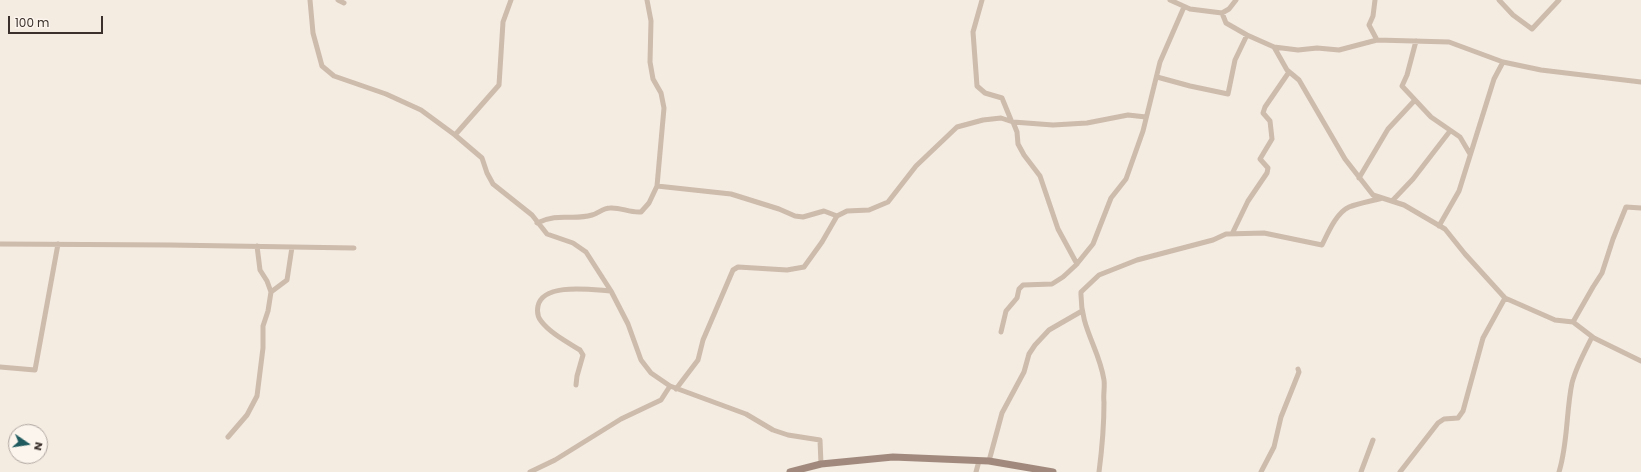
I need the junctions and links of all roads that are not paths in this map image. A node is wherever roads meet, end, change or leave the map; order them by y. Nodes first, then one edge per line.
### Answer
1 (310, 0) edge
2 (338, 0) edge
3 (511, 0) edge
4 (647, 0) edge
5 (982, 0) edge
6 (1170, 0) edge
7 (1236, 0) edge
8 (1375, 0) edge
9 (1498, 0) edge
10 (1559, 0) edge
11 (344, 3) dead end
12 (1182, 4) edge
13 (1222, 13) junction
14 (1247, 35) junction
15 (1377, 40) junction
16 (1416, 41) junction
17 (1274, 47) junction
18 (1503, 62) junction
19 (1289, 72) junction
20 (1157, 76) junction
21 (1641, 82) edge
22 (1415, 100) junction
23 (1146, 117) junction
24 (1012, 121) junction
25 (1450, 131) junction
26 (455, 135) junction
27 (1470, 154) junction
28 (1359, 178) junction
29 (657, 186) junction
30 (1382, 198) junction
31 (1393, 200) junction
32 (1641, 208) edge
33 (837, 216) junction
34 (537, 223) junction
35 (1439, 226) junction
36 (1232, 234) junction
37 (0, 244) edge
38 (58, 244) junction
39 (258, 246) junction
40 (292, 247) junction
41 (354, 248) dead end
42 (1077, 264) junction
43 (611, 291) junction
44 (271, 292) junction
45 (1505, 298) junction
46 (1082, 311) junction
47 (1573, 322) junction
48 (1001, 332) dead end
49 (1592, 337) junction
50 (1641, 361) edge
51 (0, 368) edge
52 (1298, 369) dead end
53 (576, 385) dead end
54 (670, 386) junction
55 (676, 389) junction
56 (228, 437) dead end
57 (1373, 440) dead end
58 (979, 461) junction
59 (989, 461) junction
60 (821, 464) junction
61 (530, 472) edge
62 (790, 472) edge
63 (976, 472) edge
64 (1053, 472) edge
65 (1099, 472) edge
66 (1261, 472) edge
67 (1361, 472) edge
68 (1400, 472) edge
69 (1559, 472) edge

1 - 26 street
2 - 11 street
3 - 26 street
4 - 29 street
5 - 24 street
6 - 12 street
7 - 13 street
8 - 15 street
9 - 10 street
12 - 13 street
12 - 20 street
13 - 14 street
14 - 17 street
14 - 20 street
15 - 16 street
15 - 17 street
16 - 18 street
16 - 22 street
17 - 19 street
18 - 21 street
18 - 27 street
19 - 28 street
19 - 36 street
20 - 23 street
22 - 25 street
22 - 28 street
23 - 24 street
23 - 42 street
24 - 33 street
24 - 42 street
25 - 27 street
25 - 31 street
26 - 34 street
27 - 35 street
28 - 30 street
29 - 33 street
29 - 34 street
30 - 31 street
30 - 36 street
31 - 35 street
32 - 47 street
33 - 55 street
34 - 43 street
35 - 45 street
36 - 46 street
37 - 38 street
38 - 39 street
38 - 51 street
39 - 40 street
39 - 44 street
40 - 41 street
40 - 44 street
42 - 48 street
43 - 53 street
43 - 54 street
44 - 56 street
45 - 47 street
45 - 68 street
46 - 59 street
46 - 65 street
47 - 49 street
49 - 50 street
49 - 69 street
52 - 66 street
54 - 55 street
54 - 61 street
55 - 60 street
57 - 67 street
58 - 59 street
58 - 60 street
58 - 63 street
59 - 64 street
60 - 62 street

